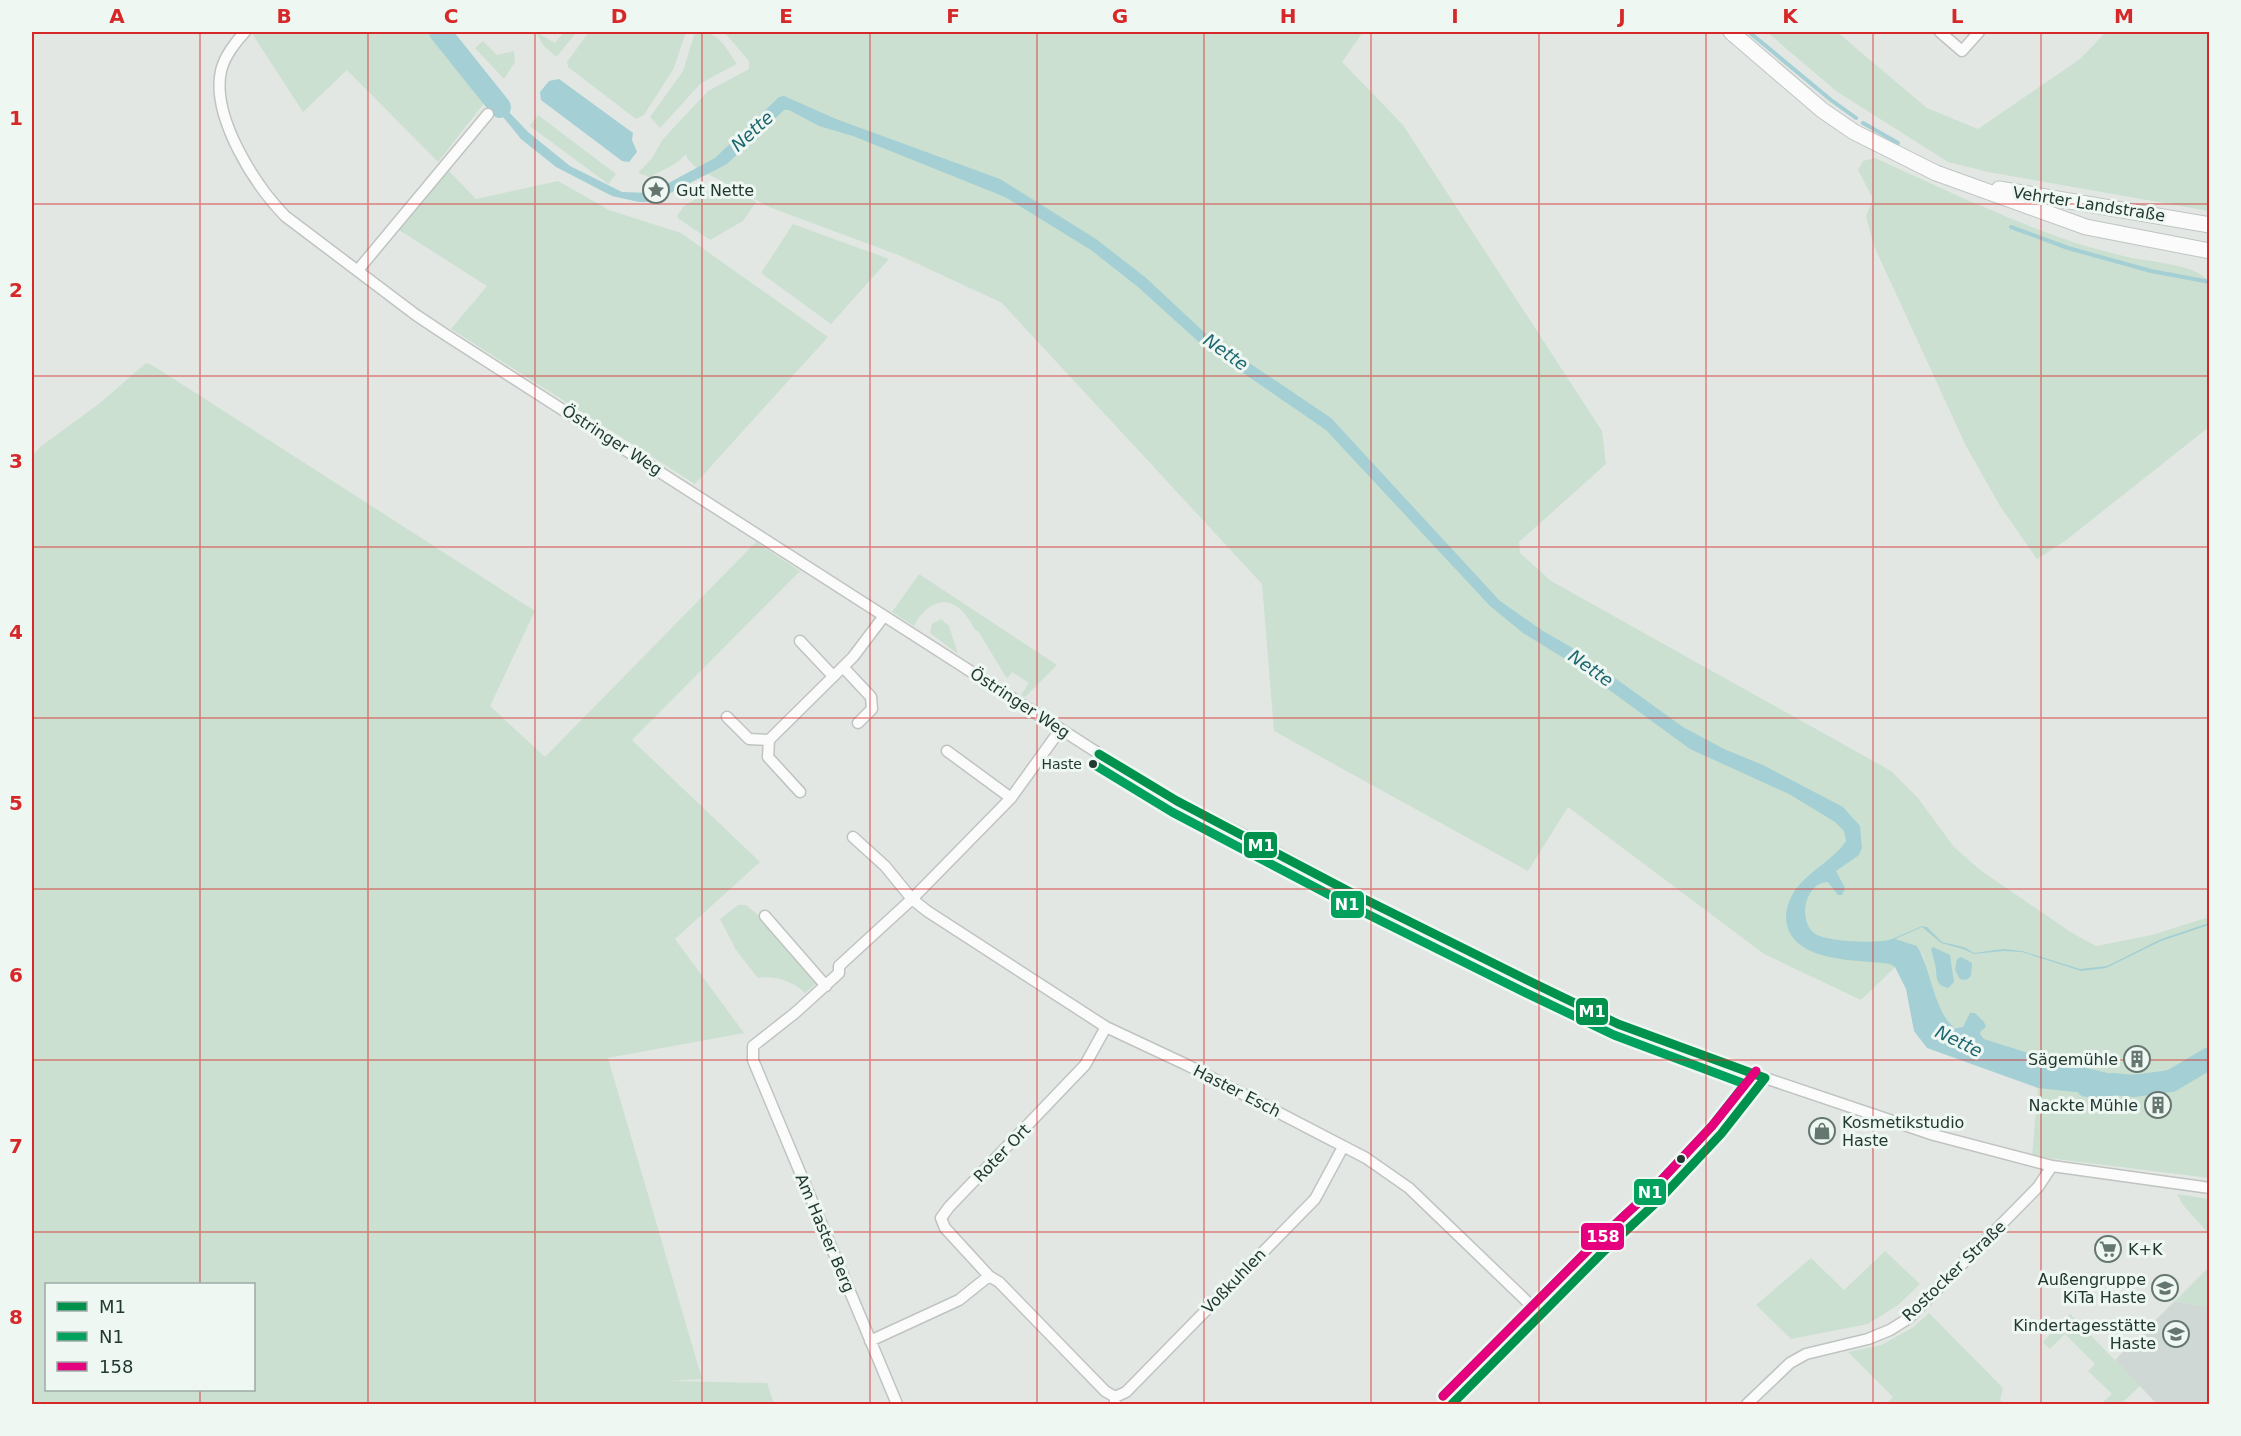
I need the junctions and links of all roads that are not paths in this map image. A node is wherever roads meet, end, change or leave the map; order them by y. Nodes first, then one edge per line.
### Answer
1 (245, 32) edge
2 (1731, 32) edge
3 (1940, 32) edge
4 (1980, 32) edge
5 (488, 114) dead end
6 (1968, 184) junction
7 (2210, 225) edge
8 (2210, 251) edge
9 (358, 270) junction
10 (884, 616) junction
11 (800, 642) dead end
12 (843, 667) junction
13 (833, 676) junction
14 (727, 717) dead end
15 (858, 723) dead end
16 (1060, 730) junction
17 (769, 740) junction
18 (947, 751) dead end
19 (800, 792) dead end
20 (1011, 798) junction
21 (853, 837) dead end
22 (912, 899) junction
23 (765, 916) dead end
24 (826, 986) junction
25 (1106, 1027) junction
26 (1765, 1078) junction
27 (1343, 1147) junction
28 (2052, 1166) junction
29 (2210, 1188) edge
30 (989, 1276) junction
31 (1540, 1314) junction
32 (870, 1341) junction
33 (1115, 1401) edge
34 (897, 1404) edge
35 (1452, 1404) edge
36 (1747, 1404) edge

1 - 9 street, Östringer Weg
2 - 6 main road, Vehrter Landstraße
3 - 4 street
5 - 9 street
6 - 7 main road, Vehrter Landstraße
6 - 8 main road, Vehrter Landstraße
9 - 10 street, Östringer Weg
10 - 12 street
10 - 16 street, Östringer Weg
11 - 13 street
12 - 13 street
12 - 15 street
13 - 17 street
14 - 17 street
16 - 20 street
16 - 26 street, Östringer Weg
17 - 19 street
18 - 20 street
20 - 22 street
21 - 22 street, Haster Esch
22 - 24 street
22 - 25 street, Haster Esch
23 - 24 street
24 - 32 street, Am Haster Berg
25 - 27 street, Haster Esch
25 - 30 street, Roter Ort
26 - 28 street, Östringer Weg
26 - 31 street
27 - 31 street, Haster Esch
27 - 33 street, Voßkuhlen
28 - 29 street, Östringer Weg
28 - 36 street, Rostocker Straße
30 - 32 street
30 - 33 street, Roter Ort
31 - 35 street
32 - 34 street, Am Haster Berg

